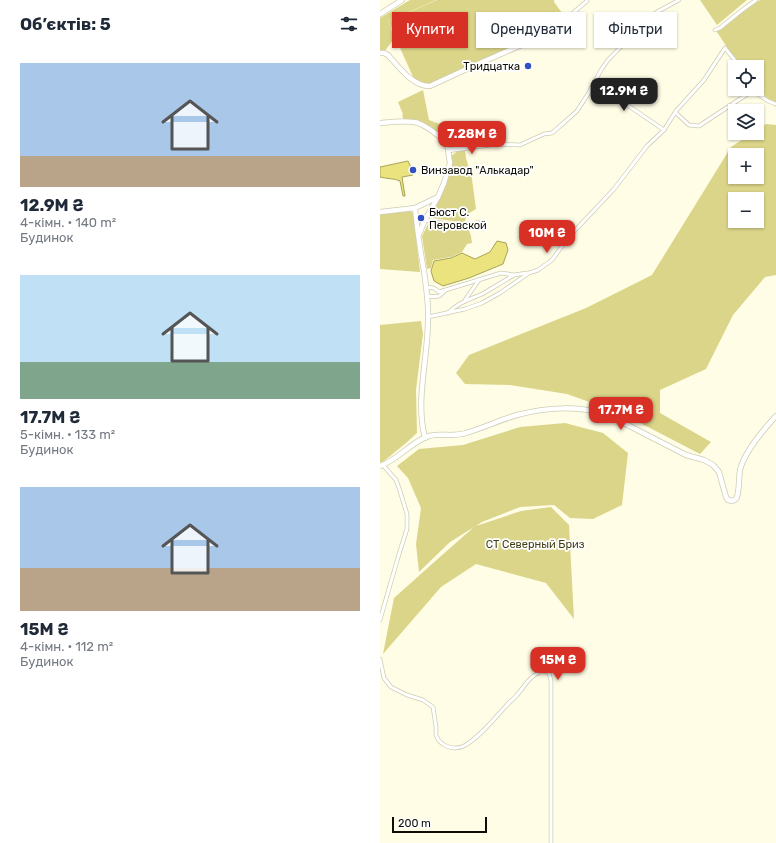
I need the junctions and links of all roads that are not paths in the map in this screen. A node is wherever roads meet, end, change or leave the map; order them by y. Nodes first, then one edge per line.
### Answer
1 (402, 0) edge
2 (679, 0) edge
3 (756, 0) edge
4 (587, 1) dead end
5 (574, 12) edge
6 (380, 14) edge
7 (715, 30) dead end
8 (515, 48) edge
9 (380, 53) edge
10 (734, 60) edge
11 (595, 80) junction
12 (744, 96) edge
13 (760, 96) edge
14 (776, 104) edge
15 (676, 113) dead end
16 (380, 123) edge
17 (664, 130) junction
18 (492, 144) joint
19 (449, 150) junction
20 (438, 197) junction
21 (415, 208) junction
22 (380, 212) edge
23 (425, 220) junction
24 (478, 222) dead end
25 (418, 237) junction
26 (529, 273) junction
27 (514, 275) junction
28 (479, 280) junction
29 (426, 287) junction
30 (445, 290) junction
31 (427, 296) junction
32 (464, 301) junction
33 (448, 313) junction
34 (428, 318) junction
35 (776, 416) edge
36 (422, 427) junction
37 (442, 435) junction
38 (425, 438) junction
39 (416, 443) junction
40 (381, 466) edge
41 (380, 620) edge
42 (380, 659) edge
43 (551, 843) edge

1 - 6 street
2 - 11 street
3 - 7 street
4 - 5 street
8 - 9 street
10 - 17 street
11 - 17 street
11 - 18 street
12 - 15 street
13 - 14 street
16 - 19 street
17 - 26 street
18 - 19 street
19 - 20 street
20 - 21 street
20 - 23 street
21 - 22 street
21 - 25 street
23 - 24 street
23 - 25 street
25 - 29 street
26 - 27 street
26 - 33 street
27 - 28 street
27 - 32 street
28 - 30 street
28 - 32 street
29 - 30 street
29 - 31 street
30 - 31 street
31 - 34 street
32 - 33 street
33 - 34 street
34 - 36 street
35 - 37 street
36 - 37 street
36 - 38 street
36 - 39 street
37 - 38 street
38 - 39 street
39 - 40 street
40 - 41 street
42 - 43 street

